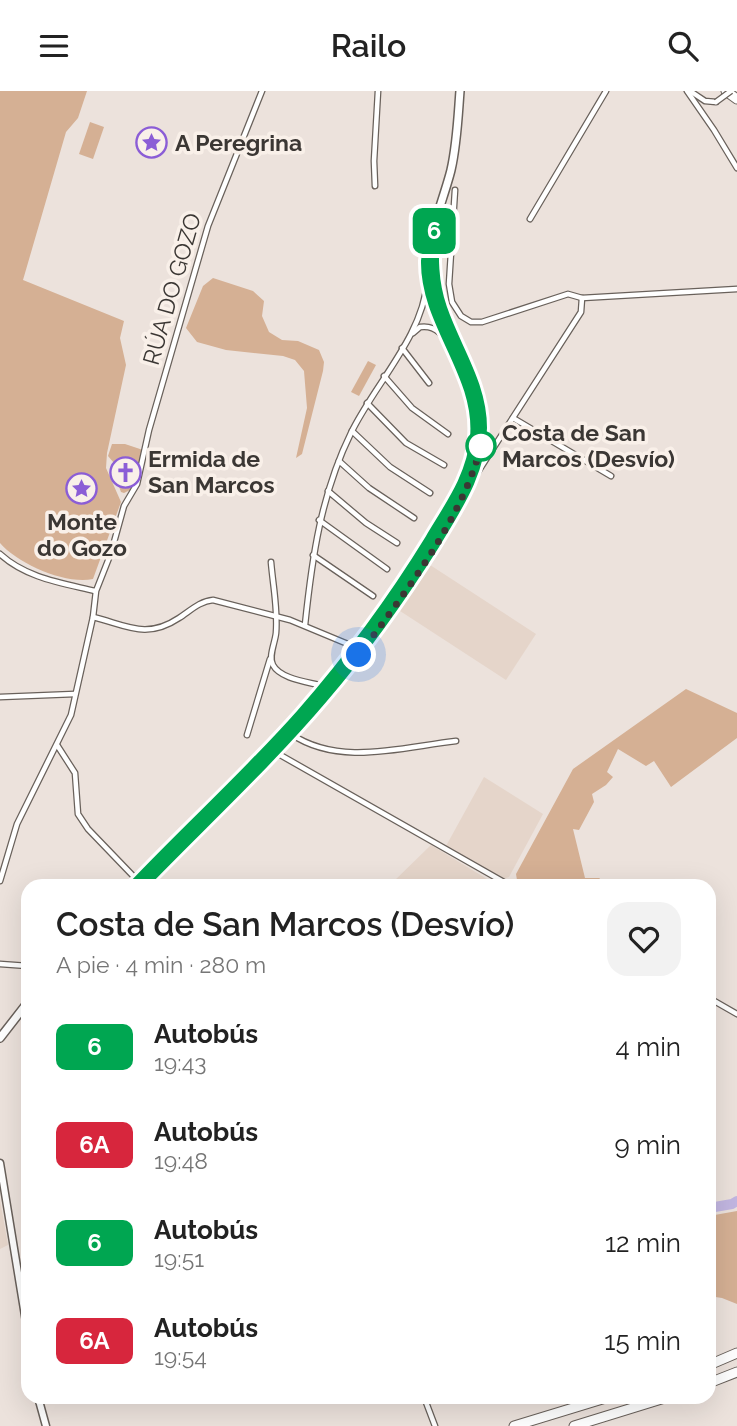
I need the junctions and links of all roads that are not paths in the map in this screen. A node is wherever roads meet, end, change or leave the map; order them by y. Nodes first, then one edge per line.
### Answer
1 (261, 91) edge
2 (379, 91) edge
3 (460, 91) edge
4 (606, 91) edge
5 (688, 91) edge
6 (728, 91) edge
7 (737, 99) edge
8 (737, 168) edge
9 (449, 177) junction
10 (374, 186) dead end
11 (455, 190) junction
12 (446, 197) junction
13 (452, 207) junction
14 (530, 219) dead end
15 (435, 230) junction
16 (428, 274) junction
17 (737, 289) edge
18 (582, 297) junction
19 (406, 341) junction
20 (402, 348) junction
21 (461, 365) junction
22 (384, 376) junction
23 (429, 383) dead end
24 (367, 403) junction
25 (513, 418) junction
26 (352, 431) junction
27 (448, 434) dead end
28 (475, 435) junction
29 (480, 454) junction
30 (339, 461) junction
31 (444, 465) dead end
32 (611, 476) dead end
33 (465, 486) junction
34 (328, 491) junction
35 (430, 493) dead end
36 (414, 519) dead end
37 (319, 520) junction
38 (397, 544) dead end
39 (0, 554) edge
40 (313, 555) junction
41 (271, 562) dead end
42 (387, 569) dead end
43 (96, 591) junction
44 (373, 596) dead end
45 (93, 617) junction
46 (277, 617) junction
47 (385, 620) junction
48 (305, 625) junction
49 (352, 646) junction
50 (271, 658) junction
51 (330, 687) junction
52 (75, 694) junction
53 (0, 697) edge
54 (300, 714) junction
55 (291, 734) junction
56 (247, 735) dead end
57 (456, 741) dead end
58 (57, 745) junction
59 (274, 752) junction
60 (225, 793) junction
61 (133, 879) edge
62 (143, 879) edge
63 (143, 879) edge
64 (498, 879) edge
65 (0, 881) edge
66 (0, 964) edge
67 (21, 966) edge
68 (716, 1002) edge
69 (21, 1011) edge
70 (737, 1014) edge
71 (0, 1038) edge
72 (0, 1163) edge
73 (21, 1292) edge
74 (737, 1353) edge
75 (716, 1361) edge
76 (737, 1372) edge
77 (716, 1380) edge
78 (40, 1404) edge
79 (426, 1404) edge
80 (586, 1404) edge
81 (645, 1404) edge
82 (432, 1425) edge
83 (46, 1426) edge
84 (514, 1426) edge
85 (574, 1426) edge

1 - 43 street, RÚA DO GOZO
2 - 10 street
3 - 9 main road
4 - 14 street
5 - 6 street, bridge
5 - 8 street
6 - 7 highway
9 - 11 street
9 - 12 main road
11 - 12 street
11 - 13 street
12 - 13 street
12 - 15 main road
13 - 18 street
15 - 16 main road
15 - 29 main road
16 - 19 street
16 - 21 main road
17 - 18 street
18 - 25 street
19 - 20 street
19 - 21 street
20 - 22 street
20 - 23 street
21 - 28 main road
22 - 24 street
22 - 27 street
24 - 26 street
24 - 31 street
25 - 29 street
25 - 32 street
26 - 30 street
26 - 35 street
28 - 29 main road
28 - 33 main road
29 - 33 main road
30 - 34 street
30 - 36 street
33 - 47 main road
33 - 49 main road
34 - 37 street
34 - 38 street
37 - 40 street
37 - 42 street
39 - 43 street
40 - 44 street
40 - 48 street
41 - 46 street
43 - 45 street, RÚA DO GOZO
45 - 46 street
45 - 52 street, RÚA DO GOZO
46 - 48 street
46 - 50 street
47 - 49 main road
47 - 51 main road
48 - 49 street
49 - 51 main road
49 - 51 main road
50 - 51 street
50 - 56 street
51 - 54 main road
51 - 55 main road
52 - 53 street
52 - 58 street, RÚA DO GOZO
54 - 59 main road
54 - 60 main road
55 - 57 street
55 - 59 main road
58 - 61 street
58 - 65 street, RÚA DO GOZO
59 - 60 main road
59 - 62 main road
59 - 64 street
60 - 63 main road
66 - 67 street
68 - 70 street
69 - 71 main road
72 - 73 street
74 - 75 highway
76 - 77 highway
78 - 83 street
79 - 82 street
80 - 84 highway
81 - 85 highway

